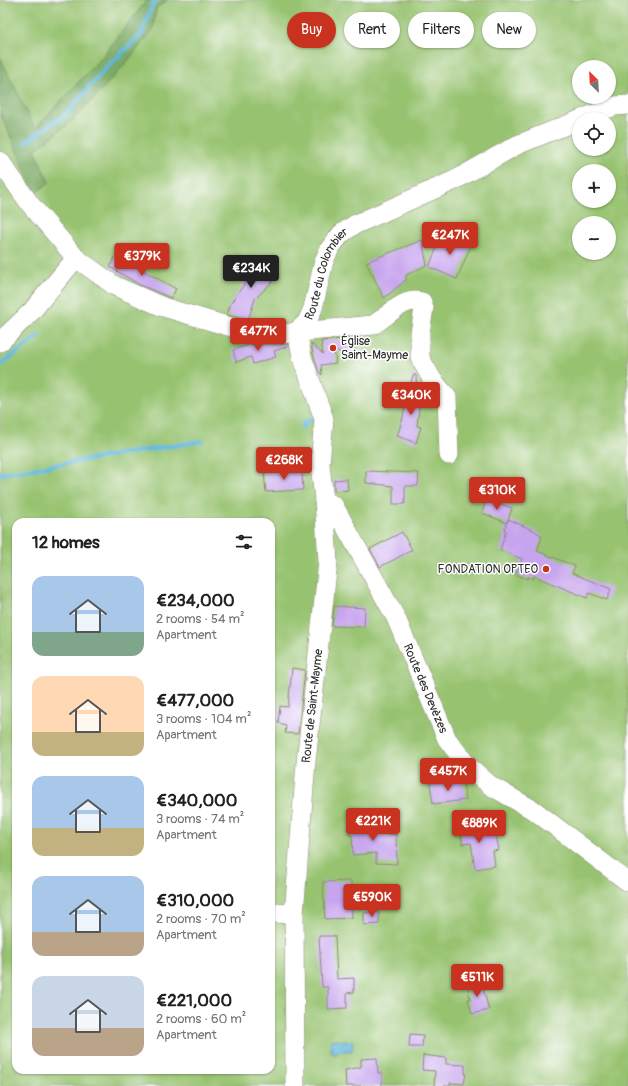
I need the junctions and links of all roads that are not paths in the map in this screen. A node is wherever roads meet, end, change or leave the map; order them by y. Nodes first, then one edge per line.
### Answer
1 (628, 105) edge
2 (599, 112) edge
3 (572, 122) edge
4 (0, 161) edge
5 (76, 258) junction
6 (297, 331) junction
7 (0, 342) edge
8 (449, 455) dead end
9 (324, 500) junction
10 (628, 882) edge
11 (275, 913) edge
12 (294, 914) junction
13 (295, 1086) edge

1 - 2 street, Route du Colombier
3 - 6 street, Route du Colombier
4 - 5 street, Route du Colombier
5 - 6 street, Route du Colombier
5 - 7 street
6 - 8 street
6 - 9 street, Route de Saint-Mayme
9 - 10 street, Route des Devèzes
9 - 12 street, Route de Saint-Mayme
11 - 12 street
12 - 13 street, Route de Saint-Mayme

